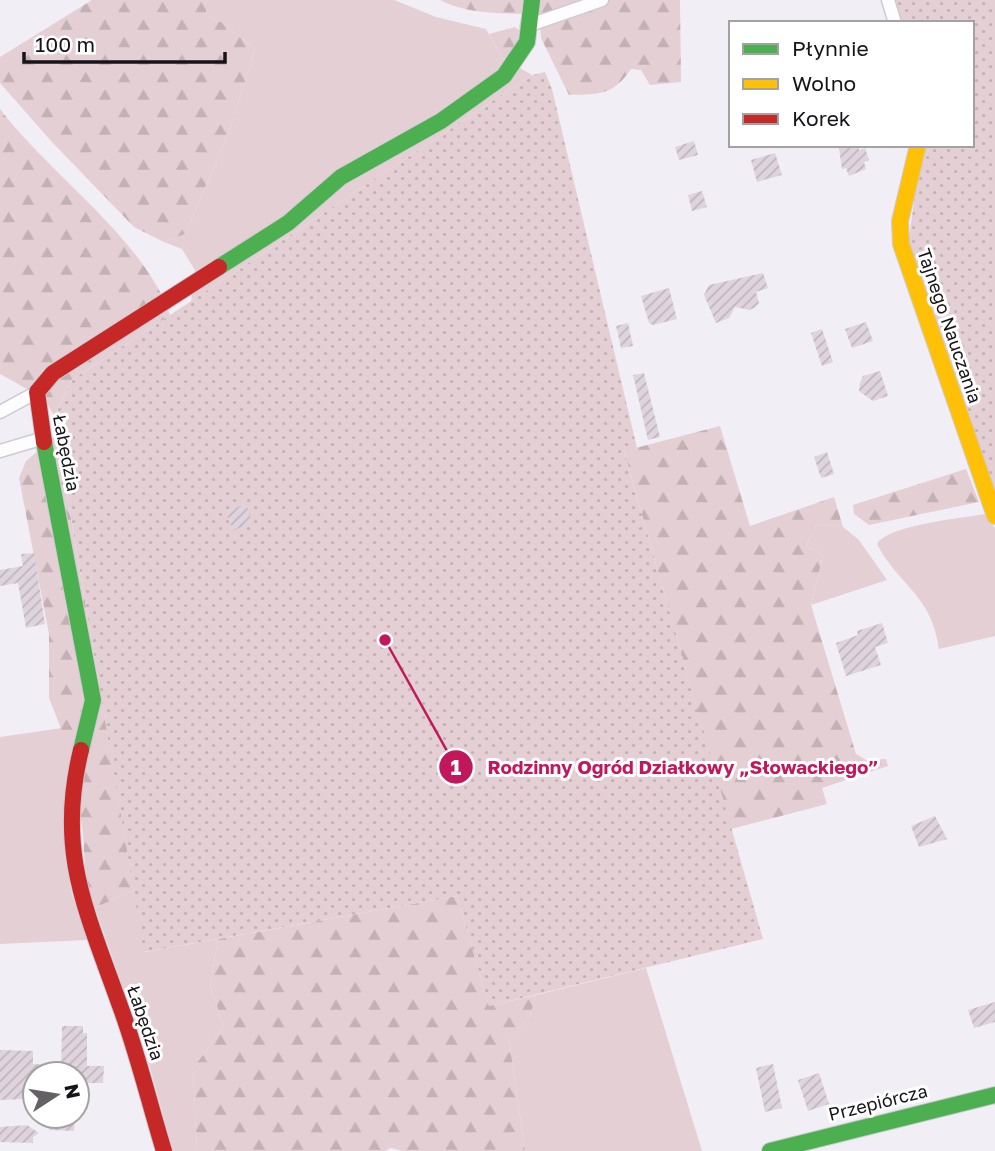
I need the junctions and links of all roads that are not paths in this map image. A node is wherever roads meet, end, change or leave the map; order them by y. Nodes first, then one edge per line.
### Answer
1 (532, 0) edge
2 (603, 0) edge
3 (888, 0) edge
4 (894, 21) edge
5 (527, 26) junction
6 (918, 147) edge
7 (37, 392) junction
8 (0, 412) edge
9 (44, 438) junction
10 (0, 451) edge
11 (995, 516) edge
12 (995, 1095) edge
13 (164, 1151) edge
14 (770, 1151) edge

1 - 5 street
2 - 5 street
3 - 4 street
5 - 7 street
6 - 11 street, Tajnego Nauczania
7 - 8 street
7 - 9 street, Łabędzia
9 - 10 street
9 - 13 street, Łabędzia
12 - 14 street, Przepiórcza

